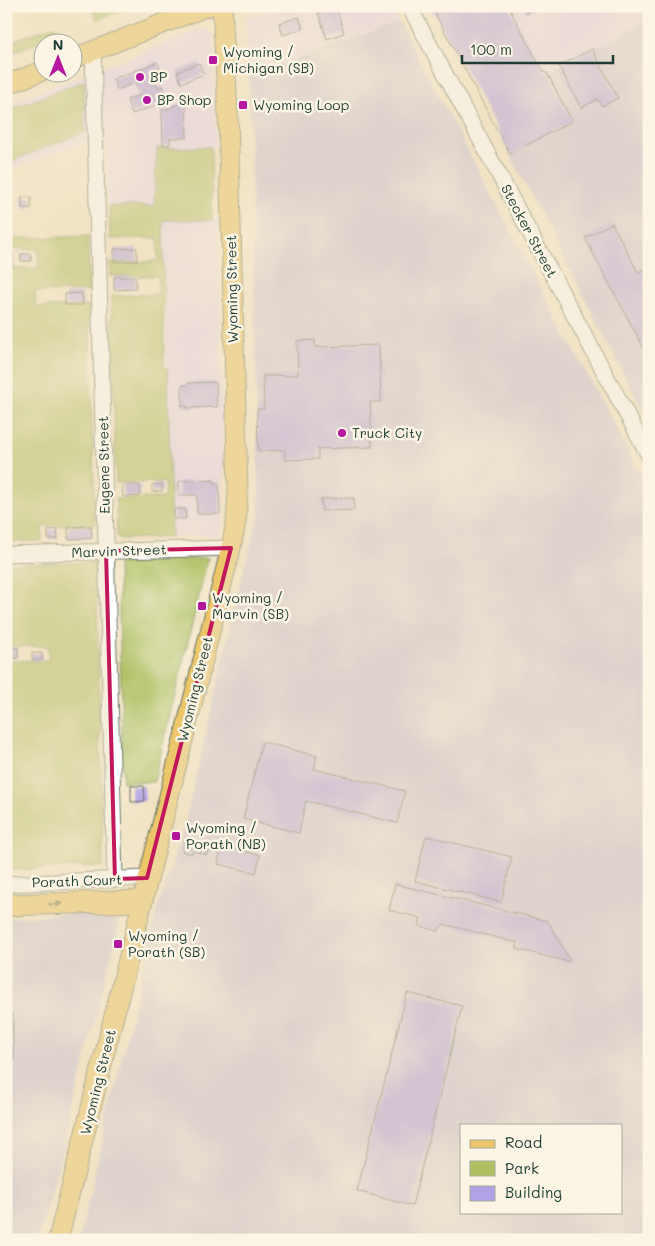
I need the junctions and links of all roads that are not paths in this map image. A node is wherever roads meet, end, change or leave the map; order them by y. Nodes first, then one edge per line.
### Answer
1 (208, 6) edge
2 (222, 6) edge
3 (410, 6) edge
4 (93, 51) junction
5 (82, 55) edge
6 (32, 75) edge
7 (6, 85) edge
8 (649, 456) edge
9 (231, 548) junction
10 (106, 551) junction
11 (6, 554) edge
12 (147, 878) junction
13 (115, 880) junction
14 (6, 884) edge
15 (142, 901) junction
16 (6, 905) edge
17 (58, 1240) edge

1 - 4 main road
2 - 9 main road, Wyoming Street
3 - 8 street, Stecker Street
4 - 5 main road
4 - 10 street, Eugene Street
6 - 7 main road
9 - 10 street, Marvin Street
9 - 12 main road, Wyoming Street
10 - 11 street, Marvin Street
10 - 13 street, Eugene Street
12 - 13 street, Porath Court
12 - 15 main road, Wyoming Street
13 - 14 street, Porath Court
16 -> 15 highway
15 - 17 main road, Wyoming Street

